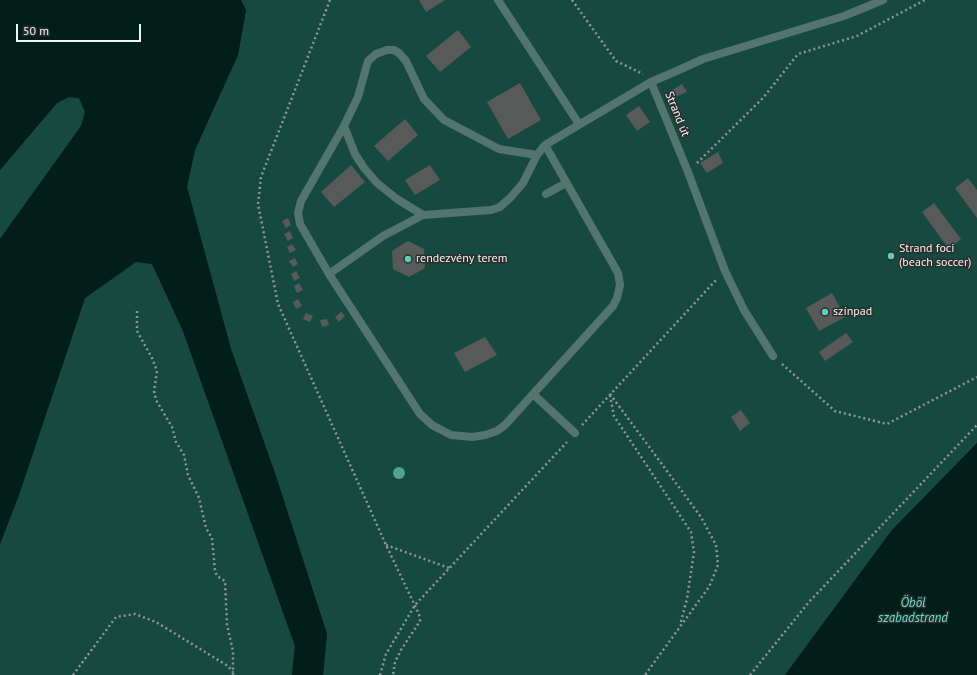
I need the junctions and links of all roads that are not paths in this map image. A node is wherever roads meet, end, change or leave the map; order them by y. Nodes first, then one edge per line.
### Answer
1 (498, 0) edge
2 (883, 0) edge
3 (649, 80) junction
4 (580, 124) junction
5 (344, 126) junction
6 (545, 145) junction
7 (537, 155) junction
8 (566, 183) junction
9 (546, 194) dead end
10 (423, 215) junction
11 (329, 274) junction
12 (773, 356) road end
13 (533, 394) junction
14 (575, 433) road end

1 - 4 lane
2 - 3 lane, Strand út
3 - 4 lane
3 - 12 lane, Strand út
4 - 6 lane
5 - 7 lane
5 - 10 lane
5 - 11 lane
6 - 7 lane
6 - 8 lane
7 - 10 lane
8 - 9 lane
8 - 13 lane
10 - 11 lane
11 - 13 lane
13 - 14 lane

